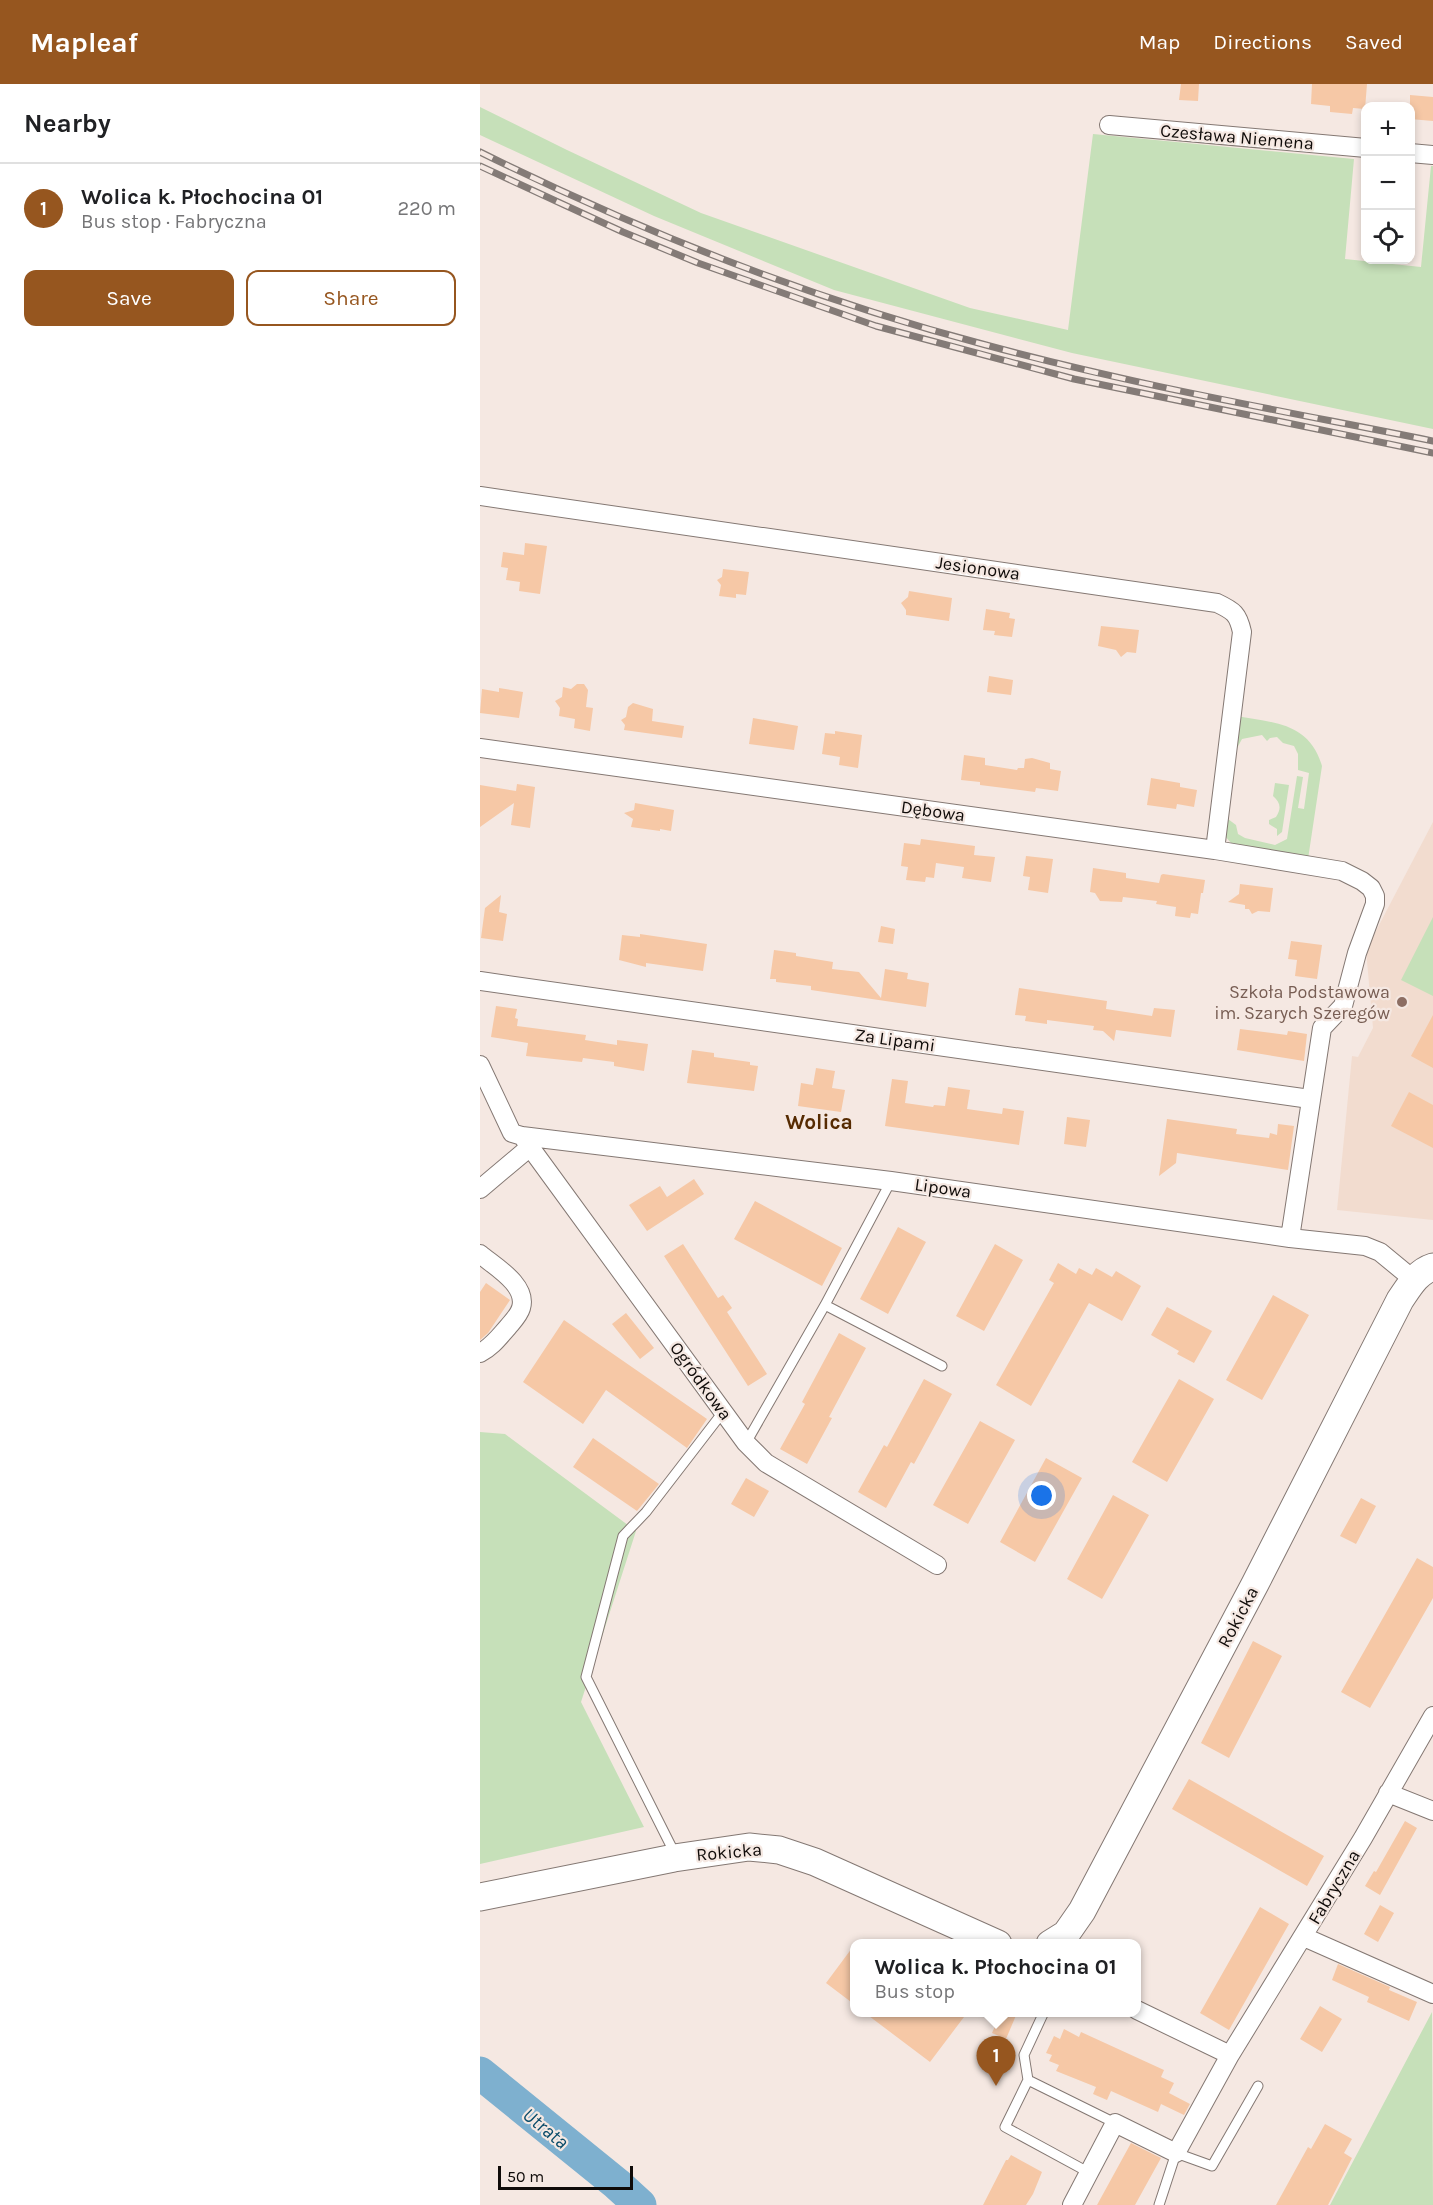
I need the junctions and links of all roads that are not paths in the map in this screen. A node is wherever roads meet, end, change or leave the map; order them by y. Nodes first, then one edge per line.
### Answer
1 (1108, 125) dead end
2 (1361, 148) edge
3 (1415, 153) edge
4 (1433, 155) edge
5 (480, 496) edge
6 (480, 748) edge
7 (1215, 850) junction
8 (480, 981) edge
9 (480, 1065) edge
10 (1310, 1099) junction
11 (526, 1142) junction
12 (891, 1181) junction
13 (480, 1189) edge
14 (1290, 1238) junction
15 (480, 1254) edge
16 (1423, 1273) edge
17 (825, 1305) junction
18 (480, 1353) edge
19 (942, 1366) dead end
20 (723, 1412) junction
21 (746, 1443) junction
22 (937, 1565) dead end
23 (1433, 1716) edge
24 (1388, 1793) junction
25 (1433, 1811) edge
26 (674, 1858) junction
27 (480, 1897) edge
28 (1304, 1937) junction
29 (987, 1939) edge
30 (1058, 1939) edge
31 (1433, 1994) edge
32 (1141, 2012) edge
33 (1042, 2017) edge
34 (1230, 2055) junction
35 (1028, 2080) junction
36 (1258, 2086) dead end
37 (1115, 2123) junction
38 (1176, 2153) junction
39 (1088, 2172) junction
40 (1072, 2205) edge
41 (1159, 2205) edge

1 - 2 street, Czesława Niemena
3 - 4 street
5 - 7 street, Jesionowa
6 - 7 street, Dębowa
7 - 10 street, Dębowa
8 - 10 street, Za Lipami
9 - 11 street
10 - 14 street
11 - 12 street, Lipowa
11 - 13 street
11 - 20 street, Ogródkowa
12 - 14 street, Lipowa
12 - 17 lane
14 - 16 street, Lipowa
15 - 18 street
16 - 30 main road, Rokicka
17 - 19 lane
17 - 21 lane
20 - 21 street, Ogródkowa
20 - 26 lane
21 - 22 street, Ogródkowa
23 - 24 street, Fabryczna
24 - 25 street
24 - 28 street, Fabryczna
26 - 27 main road, Rokicka
26 - 29 main road, Rokicka
28 - 31 street
28 - 34 street, Fabryczna
32 - 34 street
33 - 35 lane
34 - 38 street, Fabryczna
35 - 37 lane
35 - 39 lane
36 - 38 lane
37 - 38 street
37 - 39 street
38 - 41 lane
39 - 40 street

